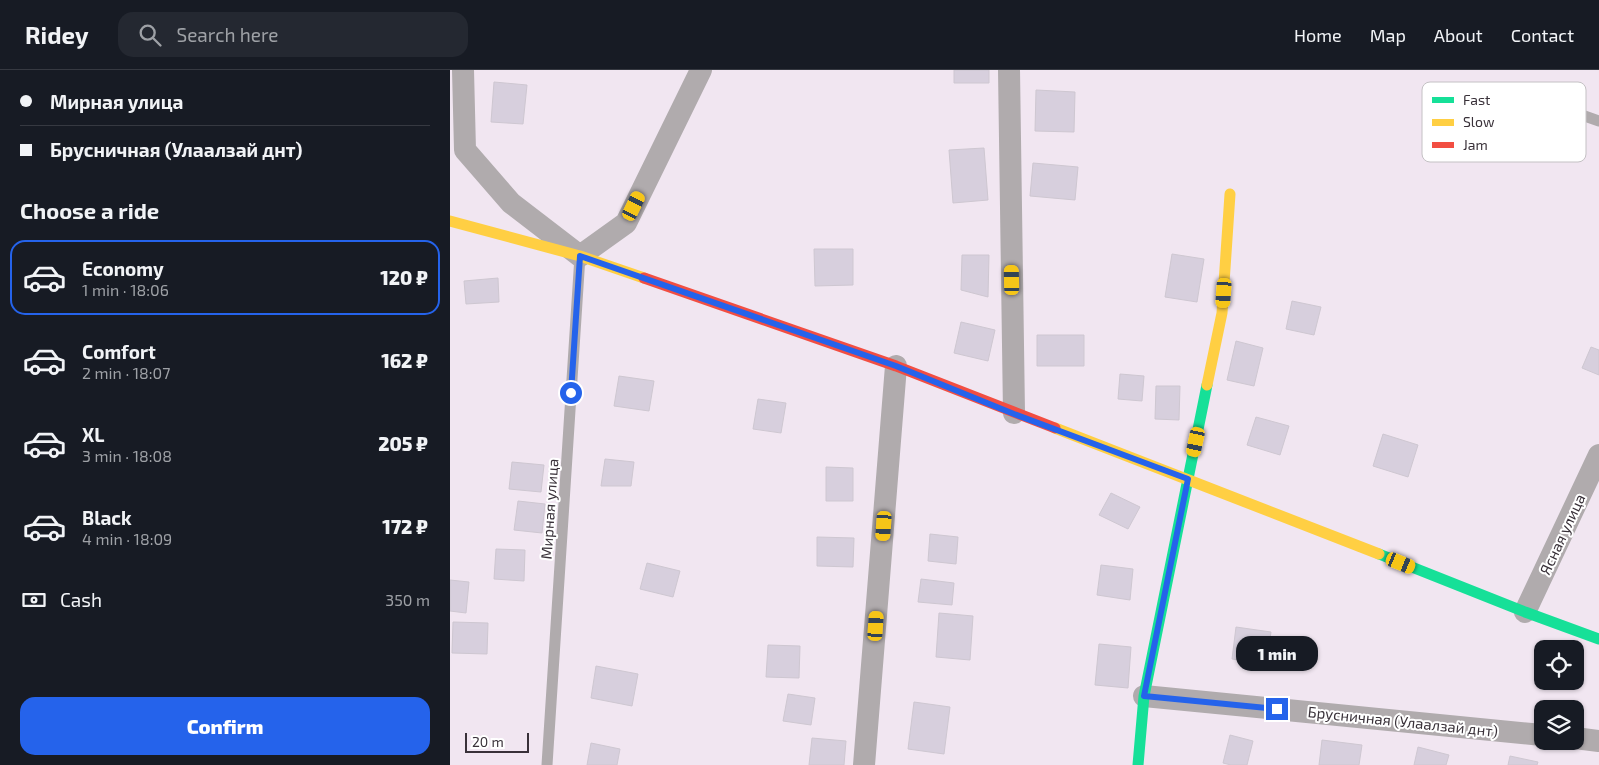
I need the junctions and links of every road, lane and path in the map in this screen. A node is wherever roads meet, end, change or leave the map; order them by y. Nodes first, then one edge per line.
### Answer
1 (463, 70) edge
2 (701, 70) edge
3 (1009, 70) edge
4 (1586, 116) edge
5 (1599, 121) edge
6 (1230, 194) dead end
7 (450, 221) edge
8 (580, 256) junction
9 (896, 366) junction
10 (1014, 414) junction
11 (1599, 455) edge
12 (1188, 479) junction
13 (1525, 612) junction
14 (1599, 639) edge
15 (1144, 696) junction
16 (1534, 734) edge
17 (1584, 739) edge
18 (1599, 741) edge
19 (547, 765) edge
20 (864, 765) edge
21 (1138, 765) edge

1 - 8 street
2 - 8 street
3 - 10 street
4 - 5 lane
6 - 12 street
7 - 8 street
8 - 9 street
8 - 19 lane, Мирная улица
9 - 10 street
9 - 20 street
10 - 12 street
11 - 13 street, Ясная улица
12 - 13 street
12 - 15 street
13 - 14 street
15 - 16 street, Брусничная (Улаалзай днт)
15 - 21 street
17 - 18 street

